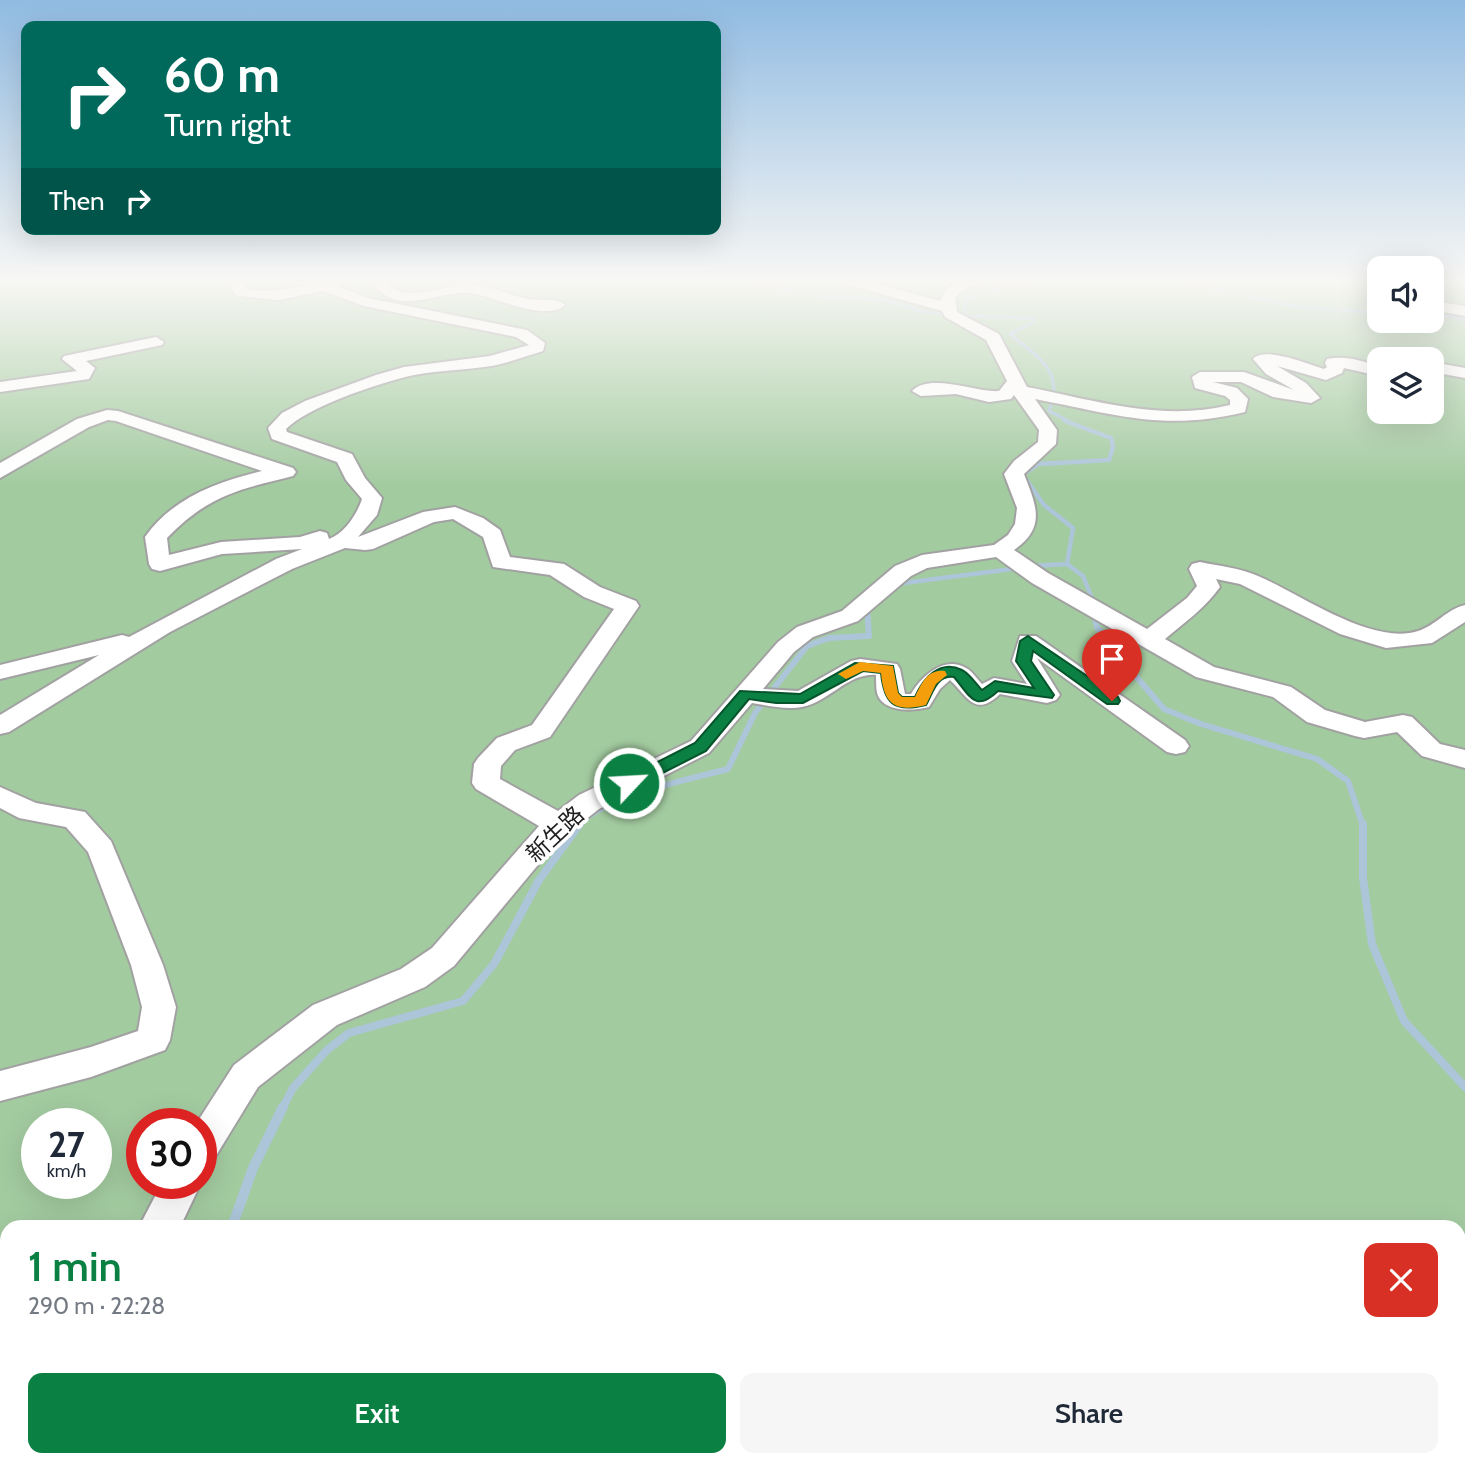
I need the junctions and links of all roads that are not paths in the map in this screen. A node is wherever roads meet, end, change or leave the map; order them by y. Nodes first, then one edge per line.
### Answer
1 (124, 348) edge
2 (536, 348) edge
3 (999, 348) edge
4 (1367, 368) edge
5 (1444, 369) edge
6 (1465, 373) edge
7 (1018, 386) junction
8 (0, 387) edge
9 (921, 391) dead end
10 (279, 435) junction
11 (0, 472) edge
12 (286, 472) junction
13 (350, 533) junction
14 (1016, 561) junction
15 (858, 609) joint
16 (1465, 612) edge
17 (148, 635) junction
18 (1150, 639) junction
19 (0, 672) edge
20 (759, 696) junction
21 (0, 726) edge
22 (1176, 746) dead end
23 (1465, 759) edge
24 (0, 796) edge
25 (560, 825) junction
26 (0, 1086) edge
27 (217, 1122) edge
28 (174, 1199) edge
29 (163, 1220) edge

1 - 8 street
2 - 10 street
3 - 7 street
4 - 7 street
5 - 6 street
7 - 9 street
7 - 14 street
10 - 12 street
10 - 13 street
11 - 12 street
12 - 13 street
13 - 17 street
13 - 25 street
14 - 15 street, 新生路
14 - 18 street
15 - 20 street, 新生路
16 - 18 street
17 - 19 street
17 - 21 street
18 - 23 street
20 - 22 street
20 - 25 street, 新生路
24 - 26 street
25 - 27 street, 新生路
28 - 29 street

